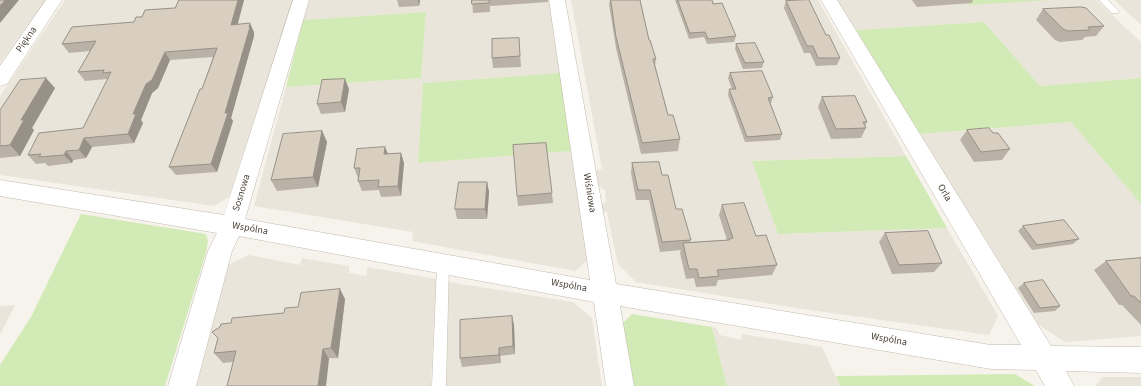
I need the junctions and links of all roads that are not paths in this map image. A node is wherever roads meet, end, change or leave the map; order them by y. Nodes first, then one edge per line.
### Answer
1 (54, 0) edge
2 (301, 0) edge
3 (557, 0) edge
4 (829, 0) edge
5 (1103, 0) edge
6 (1115, 11) dead end
7 (0, 80) edge
8 (0, 188) edge
9 (232, 226) junction
10 (443, 264) junction
11 (606, 293) junction
12 (1043, 359) junction
13 (1141, 360) edge
14 (182, 386) edge
15 (439, 386) edge
16 (620, 386) edge
17 (1060, 386) edge

1 - 7 street, Piękna
2 - 9 street, Sosnowa
3 - 11 street, Wiśniowa
4 - 12 street, Orla
5 - 6 lane
8 - 9 street, Wspólna
9 - 10 street, Wspólna
9 - 14 street, Sosnowa
10 - 11 street, Wspólna
10 - 15 lane
11 - 12 street, Wspólna
11 - 16 street, Wiśniowa
12 - 13 street, Wspólna
12 - 17 street, Orla

